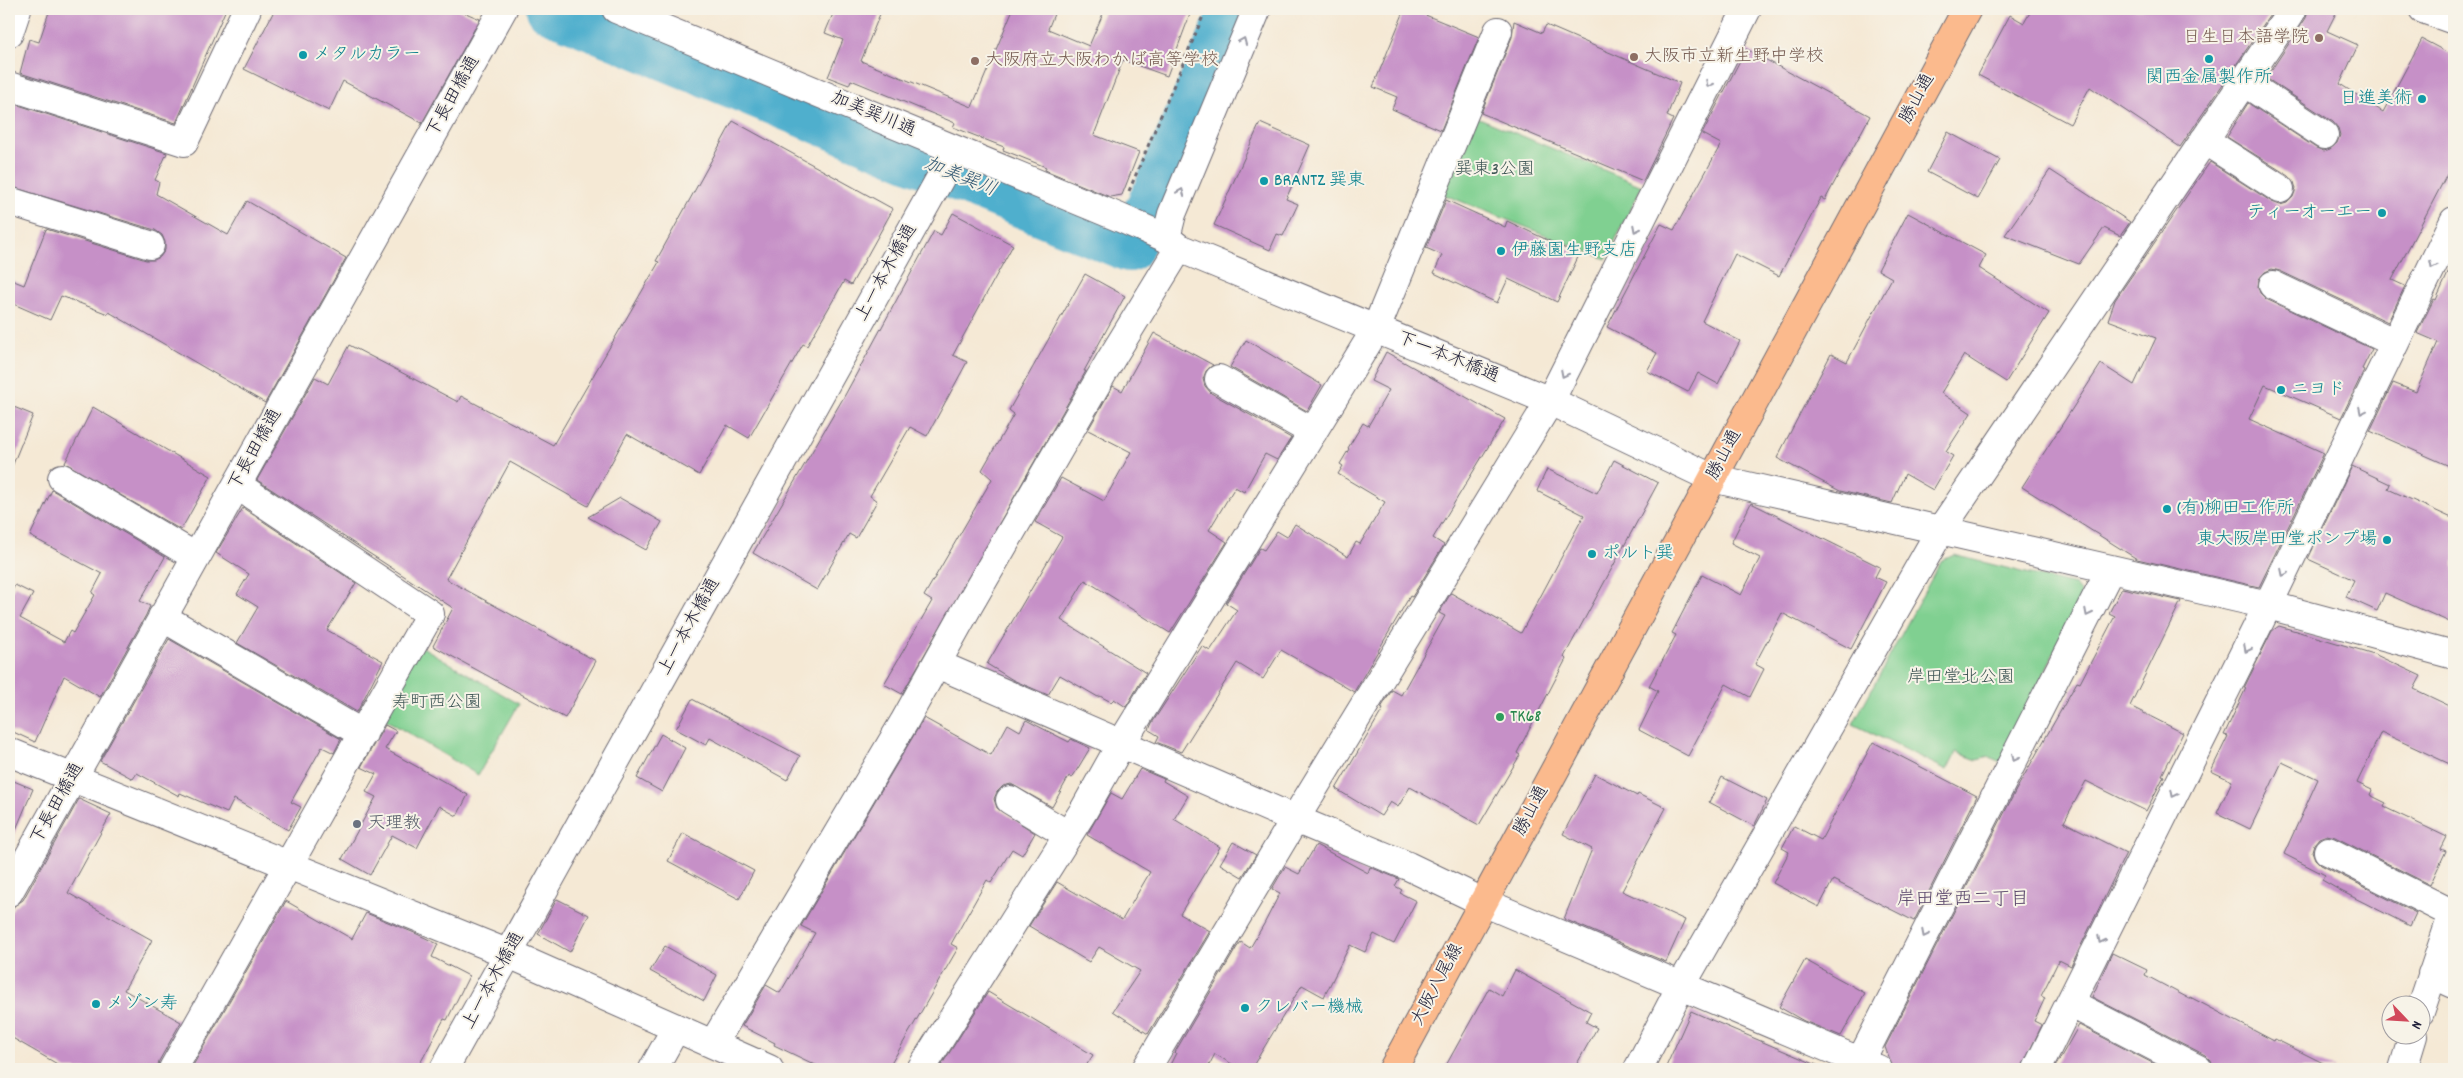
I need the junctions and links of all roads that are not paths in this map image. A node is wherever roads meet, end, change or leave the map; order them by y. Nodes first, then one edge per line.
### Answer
1 (17, 9) edge
2 (247, 9) edge
3 (503, 9) edge
4 (616, 9) edge
5 (1256, 9) edge
6 (1747, 9) edge
7 (1967, 9) edge
8 (2293, 9) edge
9 (2423, 9) edge
10 (2454, 20) edge
11 (1498, 32) dead end
12 (9, 33) edge
13 (2244, 82) junction
14 (9, 86) edge
15 (2324, 135) dead end
16 (2204, 140) junction
17 (952, 155) junction
18 (2280, 189) dead end
19 (9, 201) edge
20 (1124, 220) joint
21 (2454, 221) edge
22 (1167, 240) junction
23 (150, 245) dead end
24 (2274, 285) dead end
25 (1376, 329) junction
26 (2395, 343) junction
27 (1219, 378) dead end
28 (1550, 401) junction
29 (1313, 432) junction
30 (62, 478) dead end
31 (1712, 478) junction
32 (237, 485) junction
33 (1940, 531) junction
34 (196, 557) junction
35 (2110, 570) junction
36 (2268, 605) junction
37 (162, 617) junction
38 (2454, 656) edge
39 (937, 664) junction
40 (363, 734) junction
41 (1121, 744) junction
42 (9, 752) edge
43 (72, 778) junction
44 (1010, 800) dead end
45 (1295, 819) junction
46 (1068, 835) junction
47 (2328, 851) dead end
48 (289, 865) junction
49 (9, 892) edge
50 (1483, 902) junction
51 (2453, 912) edge
52 (509, 954) junction
53 (2443, 979) edge
54 (1681, 986) junction
55 (2430, 998) edge
56 (2070, 1003) junction
57 (676, 1028) junction
58 (713, 1044) junction
59 (2410, 1046) edge
60 (1869, 1065) edge
61 (173, 1069) edge
62 (444, 1069) edge
63 (653, 1069) edge
64 (768, 1069) edge
65 (921, 1069) edge
66 (1146, 1069) edge
67 (1392, 1069) edge
68 (1638, 1069) edge
69 (2037, 1069) edge
70 (2198, 1069) edge
71 (2403, 1069) edge

1 - 12 street
2 - 14 street
3 - 32 street, 下長田橋通
4 - 17 street, 加美巽川通
22 -> 5 street
6 -> 28 street
7 - 31 main road, 勝山通
8 - 13 street
9 - 10 street
11 - 25 street
13 - 15 street
13 - 16 street
16 - 18 street
16 - 33 street
17 - 20 street, 加美巽川通
17 - 52 street, 上一本木橋通
19 - 23 street
20 - 22 street, 下一本木橋通
21 -> 26 street
22 - 25 street, 下一本木橋通
22 - 39 street
24 - 26 street
25 - 28 street, 下一本木橋通
25 - 29 street
26 -> 36 street
27 - 29 street
28 - 31 street, 下一本木橋通
28 - 45 street
29 - 41 street
30 - 34 street
31 - 33 street, 下一本木橋通
31 - 50 main road, 勝山通
32 - 34 street, 下長田橋通
32 - 40 street
33 - 35 street, 下一本木橋通
33 - 54 street
34 - 37 street, 下長田橋通
35 - 36 street, 下一本木橋通
35 -> 60 street
36 - 38 street, 下一本木橋通
36 -> 56 street
37 - 40 street
37 - 43 street, 下長田橋通
39 - 41 street
39 - 58 street
40 - 48 street
41 - 45 street
41 - 46 street
42 - 43 street
43 - 48 street
43 - 49 street, 下長田橋通
44 - 46 street
45 - 50 street
45 - 66 street
46 - 65 street
47 - 51 street
48 - 52 street
48 - 61 street
50 - 54 street
50 - 67 main road, 大阪八尾線
51 - 53 street
52 - 57 street
52 - 62 street, 上一本木橋通
53 - 55 street
54 - 60 street
54 - 68 street
56 - 69 street
56 - 70 street
57 - 58 street
57 - 63 street
58 - 64 street
59 - 71 street

